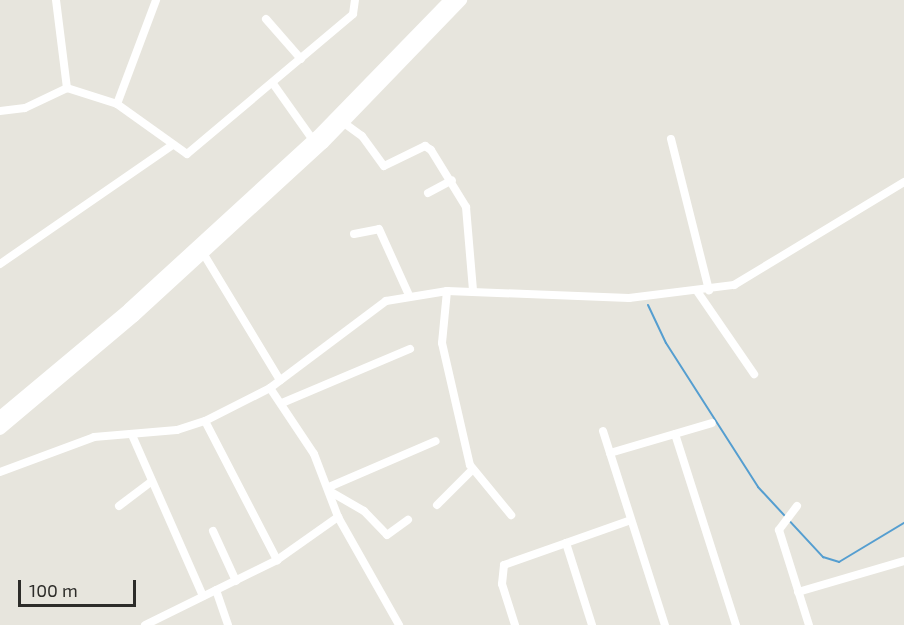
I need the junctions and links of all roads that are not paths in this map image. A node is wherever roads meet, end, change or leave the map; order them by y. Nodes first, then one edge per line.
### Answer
1 (56, 0) edge
2 (156, 0) edge
3 (355, 0) edge
4 (450, 0) edge
5 (461, 0) edge
6 (266, 19) dead end
7 (301, 58) junction
8 (274, 85) junction
9 (67, 88) junction
10 (117, 104) junction
11 (0, 111) edge
12 (344, 123) junction
13 (671, 139) dead end
14 (313, 140) junction
15 (171, 146) junction
16 (452, 180) junction
17 (904, 182) edge
18 (428, 193) dead end
19 (354, 234) dead end
20 (203, 253) junction
21 (0, 264) edge
22 (709, 290) junction
23 (447, 291) junction
24 (473, 291) junction
25 (697, 291) junction
26 (409, 296) junction
27 (411, 350) dead end
28 (754, 374) dead end
29 (280, 380) junction
30 (270, 388) junction
31 (282, 403) junction
32 (0, 417) edge
33 (205, 422) junction
34 (712, 423) dead end
35 (0, 429) edge
36 (603, 431) dead end
37 (675, 434) junction
38 (132, 435) junction
39 (435, 441) dead end
40 (610, 453) junction
41 (472, 470) junction
42 (0, 472) edge
43 (151, 482) junction
44 (330, 490) junction
45 (119, 506) dead end
46 (437, 506) dead end
47 (797, 506) dead end
48 (511, 515) dead end
49 (338, 517) junction
50 (408, 520) dead end
51 (631, 520) junction
52 (213, 531) dead end
53 (566, 543) junction
54 (277, 560) junction
55 (904, 561) edge
56 (236, 581) junction
57 (216, 590) junction
58 (798, 592) junction
59 (203, 596) junction
60 (145, 625) edge
61 (228, 625) edge
62 (399, 625) edge
63 (515, 625) edge
64 (592, 625) edge
65 (665, 625) edge
66 (736, 625) edge
67 (809, 625) edge

1 - 9 street
2 - 10 street
3 - 7 street
4 - 14 main road
5 - 12 main road
6 - 7 street
7 - 8 street
8 - 14 street
8 - 15 street
9 - 10 street
9 - 11 street
10 - 15 street
12 - 16 street
12 - 20 main road
13 - 22 street
14 - 32 main road
15 - 21 street
16 - 18 street
16 - 24 street
17 - 22 street
19 - 26 street
20 - 29 street
20 - 35 main road
22 - 25 street
23 - 24 street
23 - 26 street
23 - 41 street
24 - 25 street
25 - 28 street
26 - 29 street
27 - 31 street
29 - 30 street
30 - 31 street
30 - 33 street
31 - 44 street
33 - 38 street
33 - 54 street
34 - 37 street
36 - 40 street
37 - 40 street
37 - 66 street
38 - 42 street
38 - 43 street
39 - 44 street
40 - 51 street
41 - 46 street
41 - 48 street
43 - 45 street
43 - 59 street
44 - 49 street
44 - 50 street
47 - 58 street
49 - 54 street
49 - 62 street
51 - 53 street
51 - 65 street
52 - 56 street
53 - 63 street
53 - 64 street
54 - 56 street
55 - 58 street
56 - 57 street
57 - 59 street
57 - 61 street
58 - 67 street
59 - 60 street

